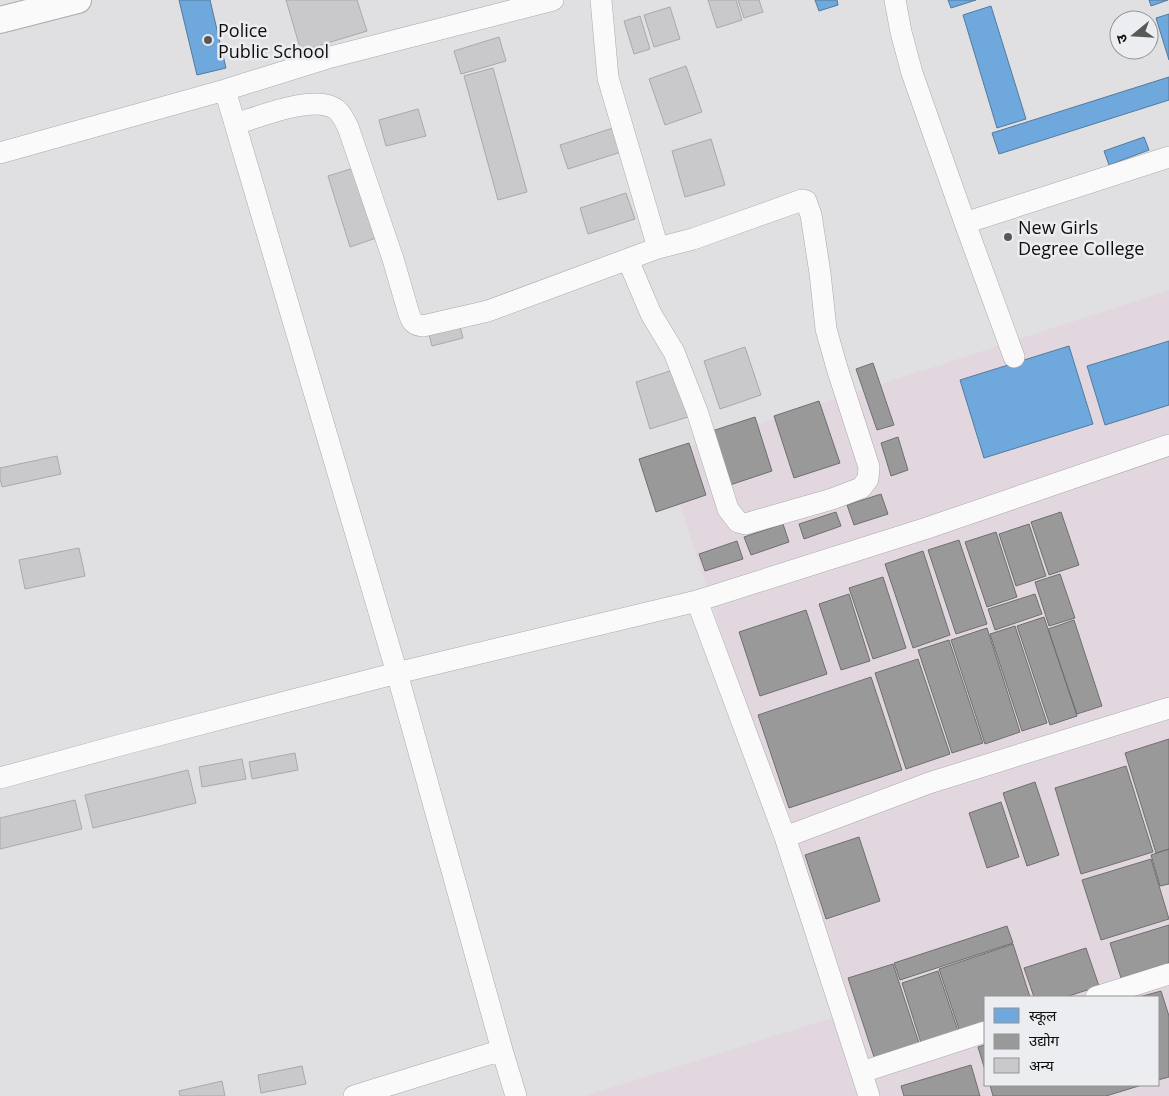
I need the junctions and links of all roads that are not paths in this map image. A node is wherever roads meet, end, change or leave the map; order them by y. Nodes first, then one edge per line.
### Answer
1 (78, 0) edge
2 (554, 0) edge
3 (601, 0) edge
4 (895, 0) edge
5 (0, 20) edge
6 (224, 90) junction
7 (235, 124) junction
8 (0, 152) edge
9 (1169, 157) edge
10 (965, 222) junction
11 (658, 248) junction
12 (628, 260) junction
13 (1014, 357) dead end
14 (1169, 445) edge
15 (697, 601) junction
16 (397, 673) junction
17 (1169, 708) edge
18 (0, 778) edge
19 (786, 837) junction
20 (1169, 974) edge
21 (1099, 996) edge
22 (984, 1032) edge
23 (502, 1050) junction
24 (862, 1072) junction
25 (354, 1096) edge
26 (516, 1096) edge
27 (869, 1096) edge

1 - 5 main road
2 - 6 street
3 - 11 street
4 - 10 street
6 - 7 street
6 - 8 street
7 - 12 street
7 - 16 street
9 - 10 street
10 - 13 street
11 - 12 street
11 - 12 street
14 - 15 street
15 - 16 street
15 - 19 street
16 - 18 street
16 - 23 street
17 - 19 street
19 - 24 street
20 - 21 street
22 - 24 street
23 - 25 street
23 - 26 street
24 - 27 street

